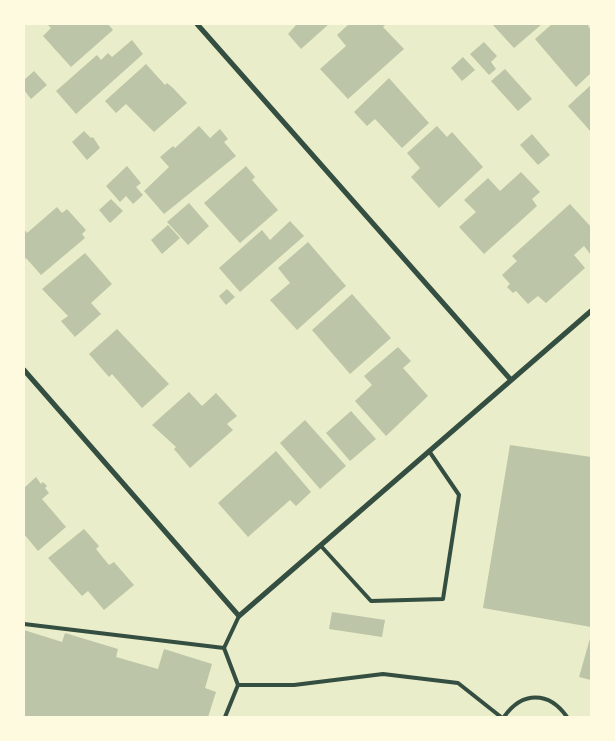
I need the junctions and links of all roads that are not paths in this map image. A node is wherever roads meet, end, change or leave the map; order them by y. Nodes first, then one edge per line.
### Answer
1 (197, 24) edge
2 (591, 311) edge
3 (24, 370) edge
4 (511, 380) junction
5 (429, 451) junction
6 (321, 546) junction
7 (239, 616) junction
8 (24, 624) edge
9 (224, 648) junction
10 (238, 684) junction
11 (225, 717) edge
12 (502, 717) edge
13 (567, 717) edge

1 - 4 street
2 - 4 street
3 - 7 street
4 - 5 street
5 - 6 street
5 - 6 lane
6 - 7 street
7 - 9 lane
8 - 9 lane
9 - 10 lane
10 - 11 lane
10 - 12 lane
12 - 13 lane

